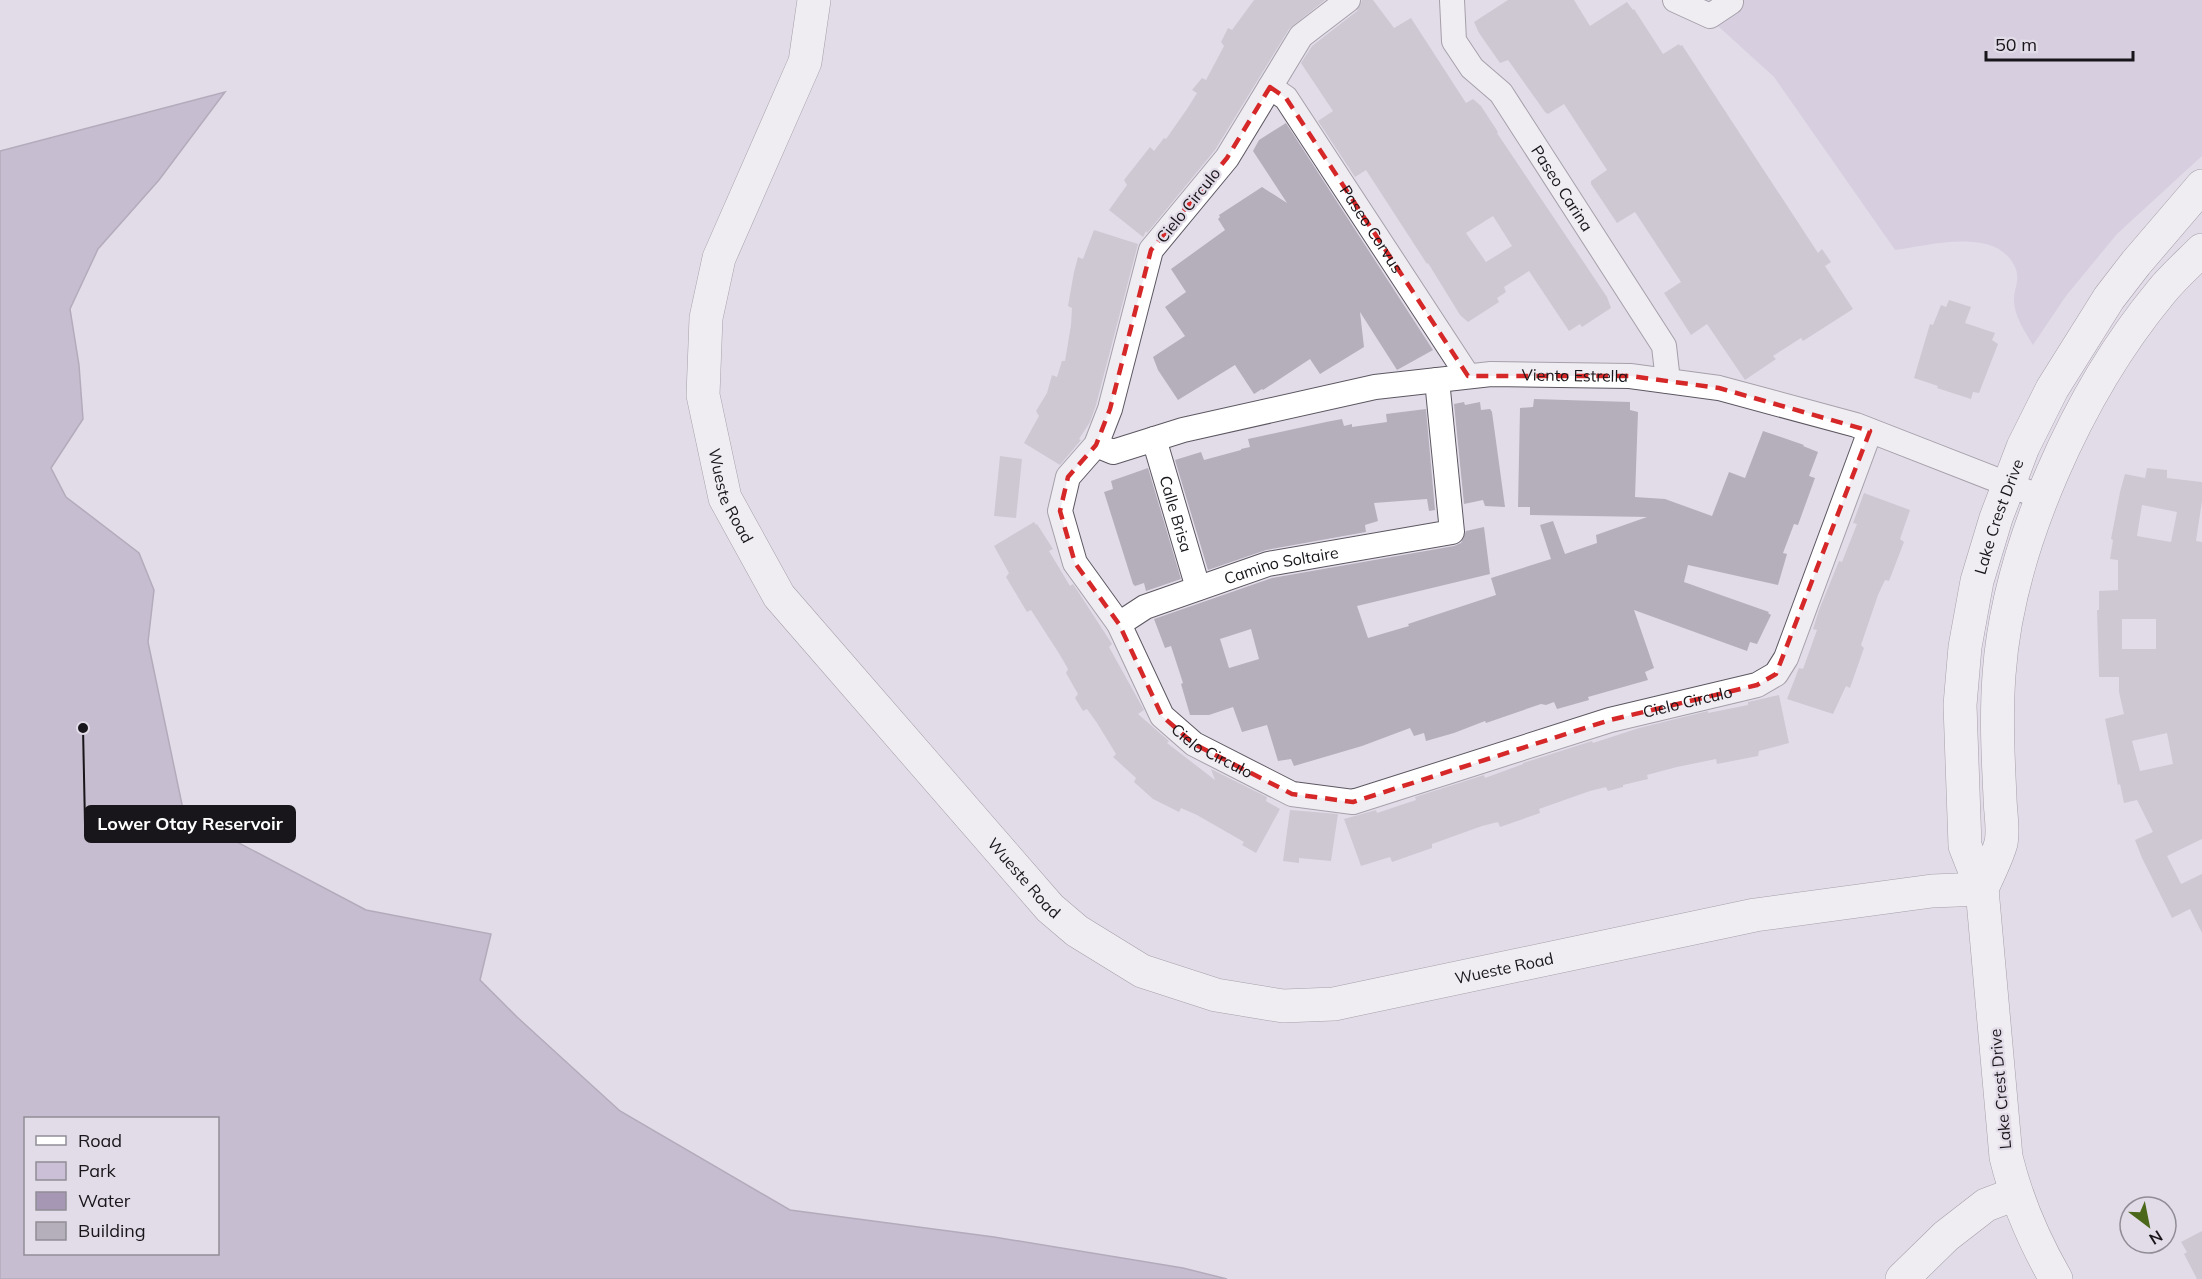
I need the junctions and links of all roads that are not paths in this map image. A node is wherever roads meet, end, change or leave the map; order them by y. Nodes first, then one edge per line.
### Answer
1 (814, 0) edge
2 (1348, 0) edge
3 (1452, 0) edge
4 (1675, 0) edge
5 (1731, 2) dead end
6 (1270, 87) junction
7 (2199, 194) edge
8 (2202, 250) edge
9 (1468, 376) junction
10 (1437, 380) junction
11 (1668, 381) junction
12 (1870, 431) junction
13 (1154, 439) junction
14 (1096, 445) junction
15 (2009, 483) junction
16 (2043, 498) junction
17 (1198, 588) junction
18 (1119, 624) junction
19 (1982, 889) junction
20 (2015, 1194) junction
21 (1902, 1279) edge
22 (2055, 1279) edge

1 - 19 street, Wueste Road
2 - 6 street, Cielo Circulo
3 - 11 street, Paseo Carina
4 - 5 street
6 - 9 street, Paseo Corvus
6 - 14 street, Cielo Circulo
7 - 15 street, Lake Crest Drive
8 - 16 street, Lake Crest Drive
9 - 10 street, Viento Estrella
9 - 11 street, Viento Estrella
10 - 13 street, Viento Estrella
10 - 17 street, Camino Soltaire
11 - 12 street, Viento Estrella
12 - 15 street, Viento Estrella
12 - 18 street, Cielo Circulo
13 - 14 street, Viento Estrella
13 - 17 street, Calle Brisa
14 - 18 street, Cielo Circulo
15 - 16 street, Viento Estrella
15 - 19 street, Lake Crest Drive
16 - 19 street, Lake Crest Drive
17 - 18 street, Camino Soltaire
19 - 20 street, Lake Crest Drive
20 - 21 street
20 - 22 street, Lake Crest Drive

